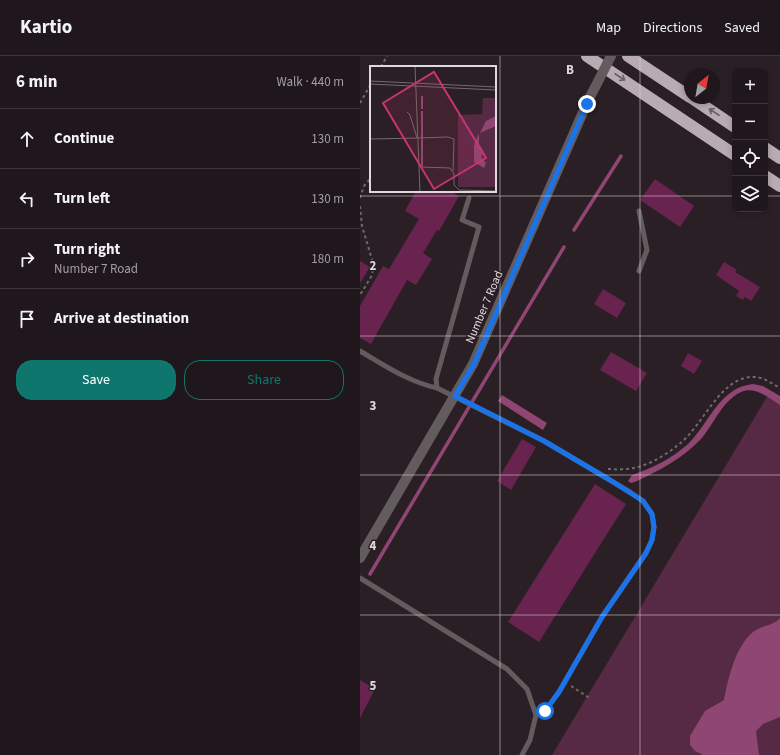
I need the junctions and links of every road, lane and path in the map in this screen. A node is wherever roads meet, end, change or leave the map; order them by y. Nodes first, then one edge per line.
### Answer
1 (387, 56) edge
2 (588, 56) edge
3 (611, 56) edge
4 (628, 56) edge
5 (381, 66) edge
6 (370, 86) edge
7 (684, 92) edge
8 (360, 103) edge
9 (701, 104) edge
10 (732, 125) edge
11 (768, 150) edge
12 (732, 153) edge
13 (780, 158) edge
14 (768, 178) edge
15 (370, 179) edge
16 (780, 186) edge
17 (360, 198) edge
18 (469, 198) dead end
19 (360, 206) edge
20 (639, 211) dead end
21 (639, 271) dead end
22 (360, 295) edge
23 (360, 351) edge
24 (437, 388) junction
25 (780, 388) edge
26 (455, 396) junction
27 (595, 471) junction
28 (360, 558) edge
29 (360, 578) edge
30 (567, 678) junction
31 (591, 699) dead end
32 (536, 715) junction
33 (522, 755) edge

1 - 5 path
2 -> 12 highway
3 - 26 street, Number 7 Road, bridge
4 - 7 highway
6 - 8 path
10 -> 9 highway
11 - 13 highway
14 - 16 highway
15 - 17 path
18 - 24 lane
19 - 22 path
20 - 21 lane
23 - 24 lane
24 - 26 lane
25 - 27 path
26 - 27 lane
26 - 28 street, Number 7 Road
27 - 30 lane
29 - 32 lane
30 - 31 path
30 - 32 lane
32 - 33 lane

